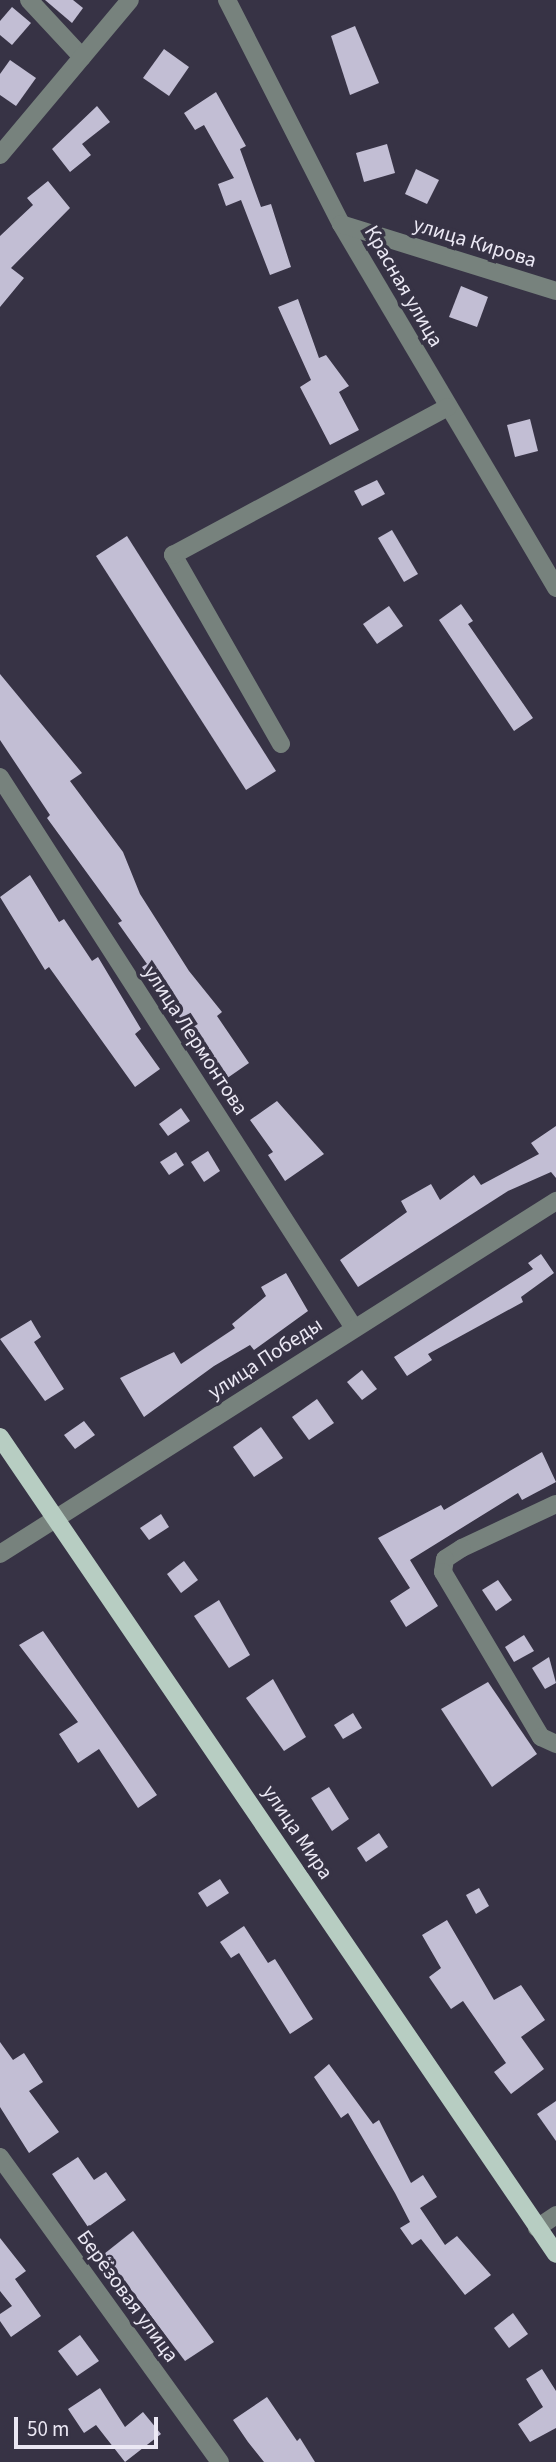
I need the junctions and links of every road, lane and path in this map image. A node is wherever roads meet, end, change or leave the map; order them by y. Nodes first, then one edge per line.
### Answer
1 (29, 0) edge
2 (130, 0) edge
3 (227, 0) edge
4 (82, 57) junction
5 (0, 155) edge
6 (341, 224) junction
7 (556, 291) edge
8 (448, 407) junction
9 (556, 588) edge
10 (281, 744) dead end
11 (0, 777) edge
12 (556, 1201) edge
13 (354, 1328) junction
14 (0, 1437) edge
15 (556, 1504) edge
16 (57, 1519) junction
17 (0, 1554) edge
18 (556, 1744) edge
19 (0, 2157) edge
20 (556, 2215) edge
21 (537, 2228) junction
22 (556, 2254) edge
23 (220, 2462) edge

1 - 4 street
2 - 4 street
3 - 6 street, Красная улица
4 - 5 street
6 - 7 street, улица Кирова
6 - 8 street, Красная улица
8 - 9 street, Красная улица
8 - 10 street
11 - 13 street, улица Лермонтова
12 - 13 street, улица Победы
13 - 16 street, улица Победы
14 - 16 main road, улица Мира
15 - 18 street
16 - 17 street, улица Победы
16 - 21 main road, улица Мира
19 - 23 street, Берёзовая улица
20 - 21 street
21 - 22 main road, улица Мира

